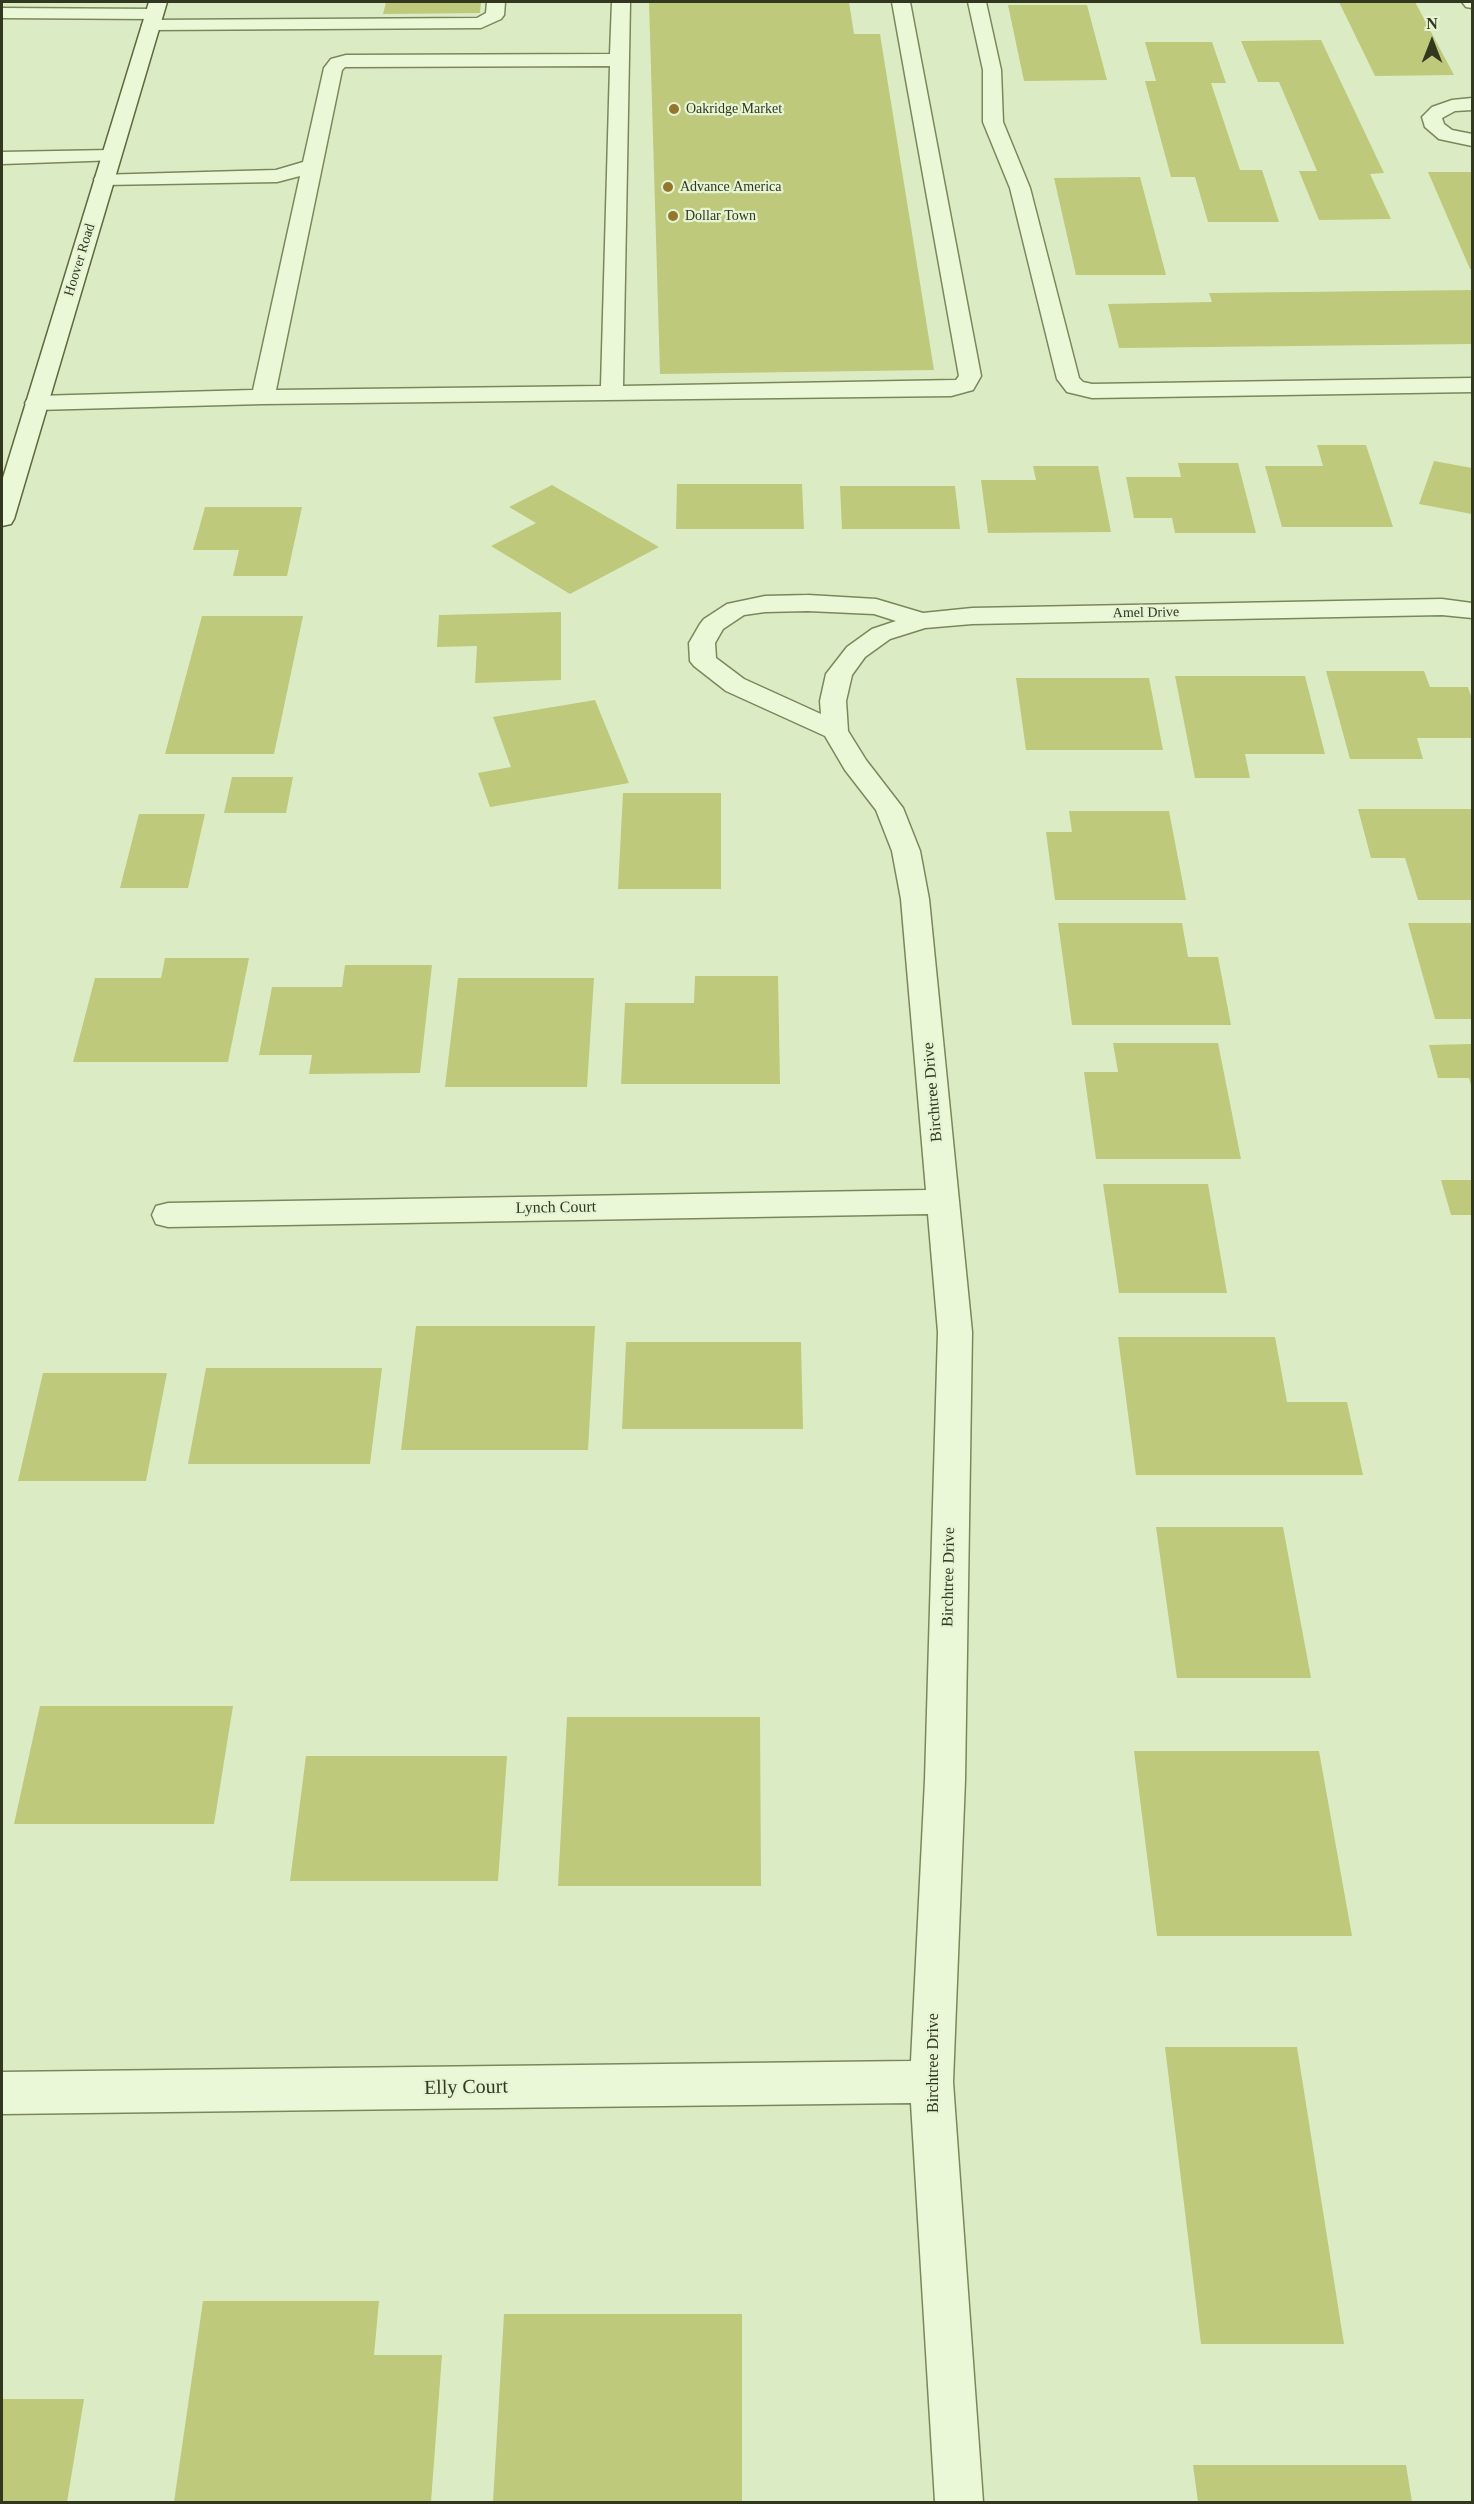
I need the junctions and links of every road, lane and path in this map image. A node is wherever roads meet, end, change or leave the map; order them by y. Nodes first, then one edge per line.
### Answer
1 (496, 2) edge
2 (621, 2) edge
3 (901, 2) edge
4 (977, 2) edge
5 (2, 13) edge
6 (154, 14) edge
7 (619, 60) junction
8 (1473, 104) edge
9 (1473, 140) edge
10 (2, 158) edge
11 (108, 165) junction
12 (311, 166) junction
13 (1473, 386) edge
14 (612, 394) junction
15 (262, 397) junction
16 (36, 403) junction
17 (2, 519) edge
18 (1473, 610) edge
19 (922, 621) junction
20 (840, 674) joint
21 (835, 731) junction
22 (943, 1202) junction
23 (168, 1215) dead end
24 (931, 2082) junction
25 (2, 2093) edge
26 (959, 2502) edge

1 - 6 street
2 - 7 street
3 - 14 street
4 - 13 street
5 - 6 street
6 - 11 street, Hoover Road
7 - 12 street
7 - 14 street
8 - 9 street
10 - 11 street
11 - 12 street
11 - 16 street, Hoover Road
12 - 15 street
14 - 15 street
15 - 16 street
16 - 17 street, Hoover Road
18 - 19 street, Amel Drive
19 - 20 street, Amel Drive
19 - 21 street
20 - 21 street, Birchtree Drive
21 - 22 street, Birchtree Drive
22 - 23 street, Lynch Court
22 - 24 street, Birchtree Drive
24 - 25 street, Elly Court
24 - 26 street, Birchtree Drive

